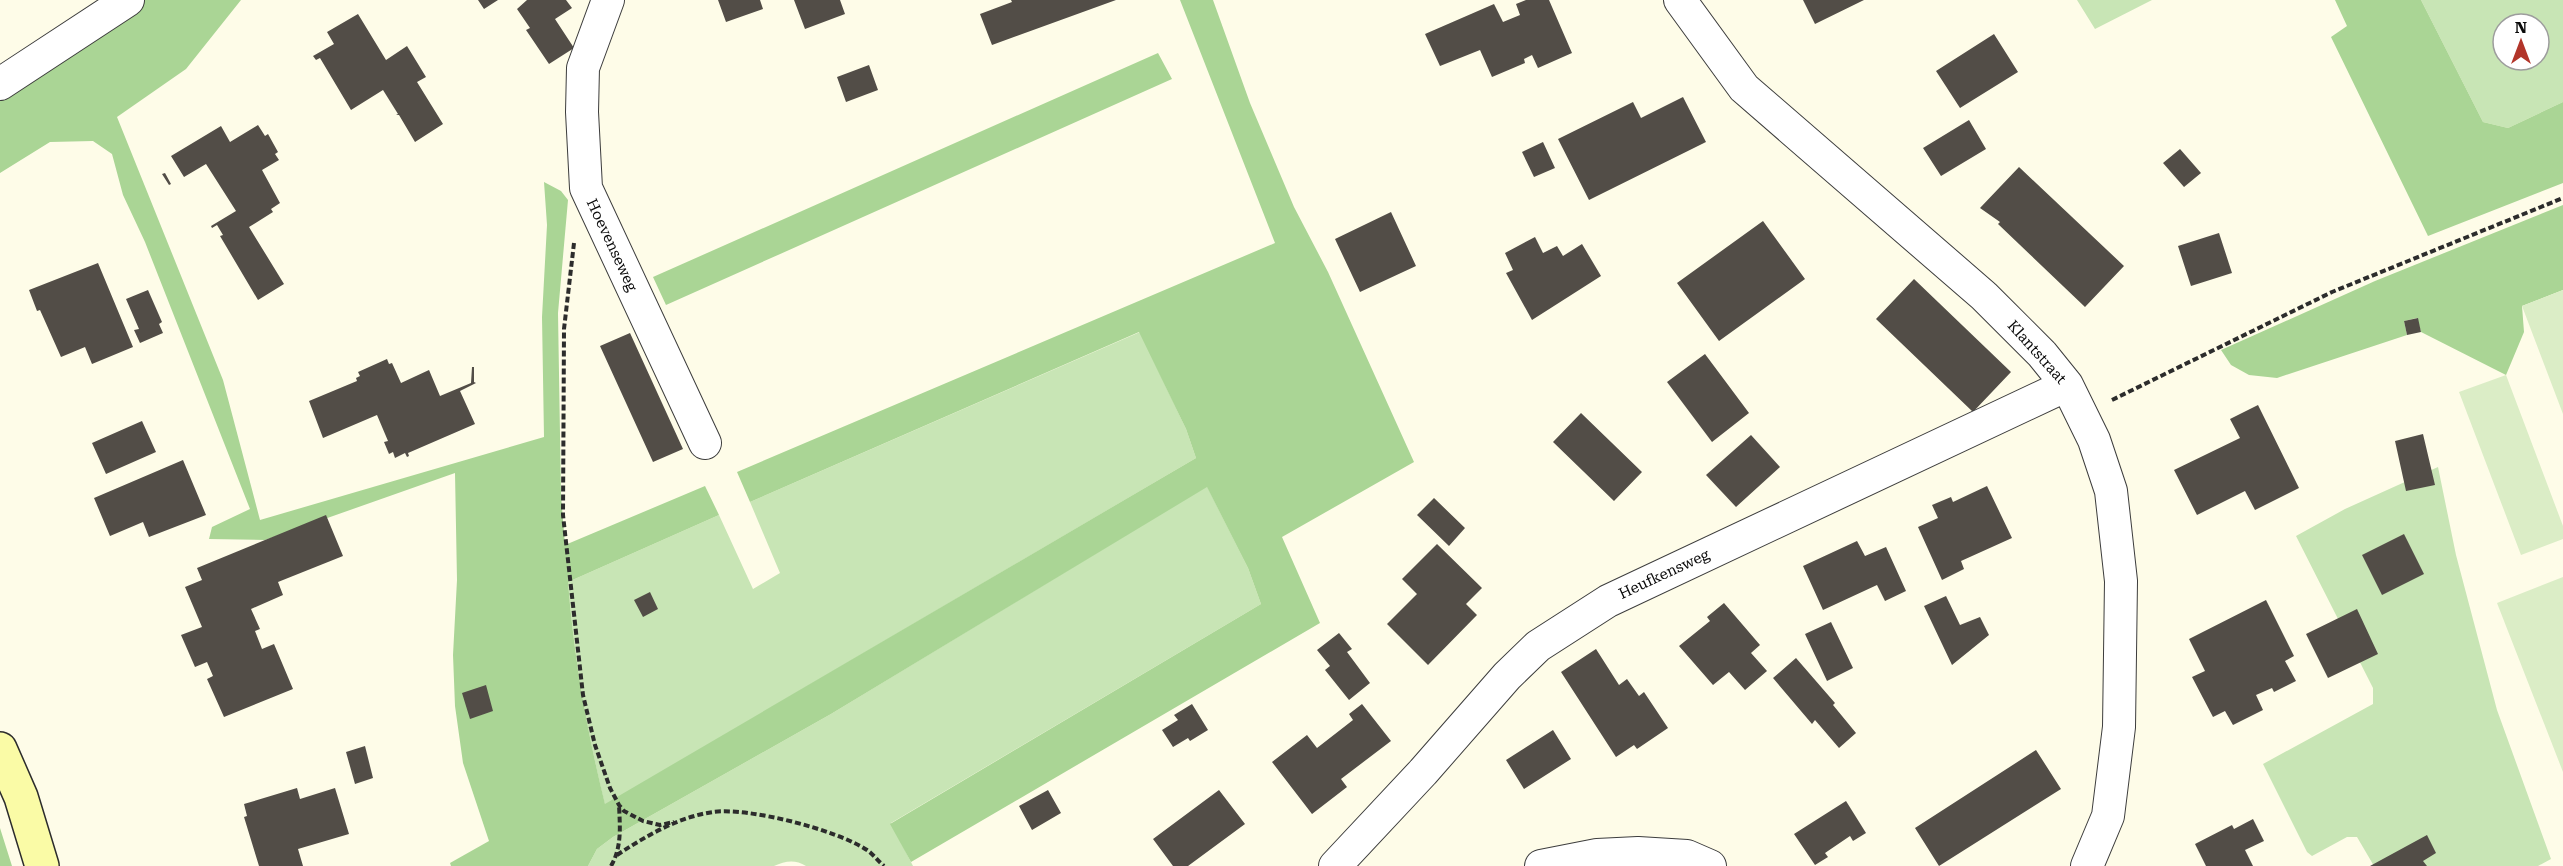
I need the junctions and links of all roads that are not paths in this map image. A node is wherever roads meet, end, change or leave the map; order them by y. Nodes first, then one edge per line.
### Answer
1 (128, 0) edge
2 (608, 0) edge
3 (1680, 0) edge
4 (0, 84) edge
5 (2067, 385) junction
6 (705, 443) dead end
7 (0, 748) edge
8 (42, 866) edge
9 (1335, 866) edge
10 (1541, 866) edge
11 (1710, 866) edge
12 (2087, 866) edge

1 - 4 street
2 - 6 street, Hoevenseweg
3 - 5 street, Klantstraat
5 - 9 street, Heufkensweg
5 - 12 street, Klantstraat
7 - 8 street
10 - 11 street

